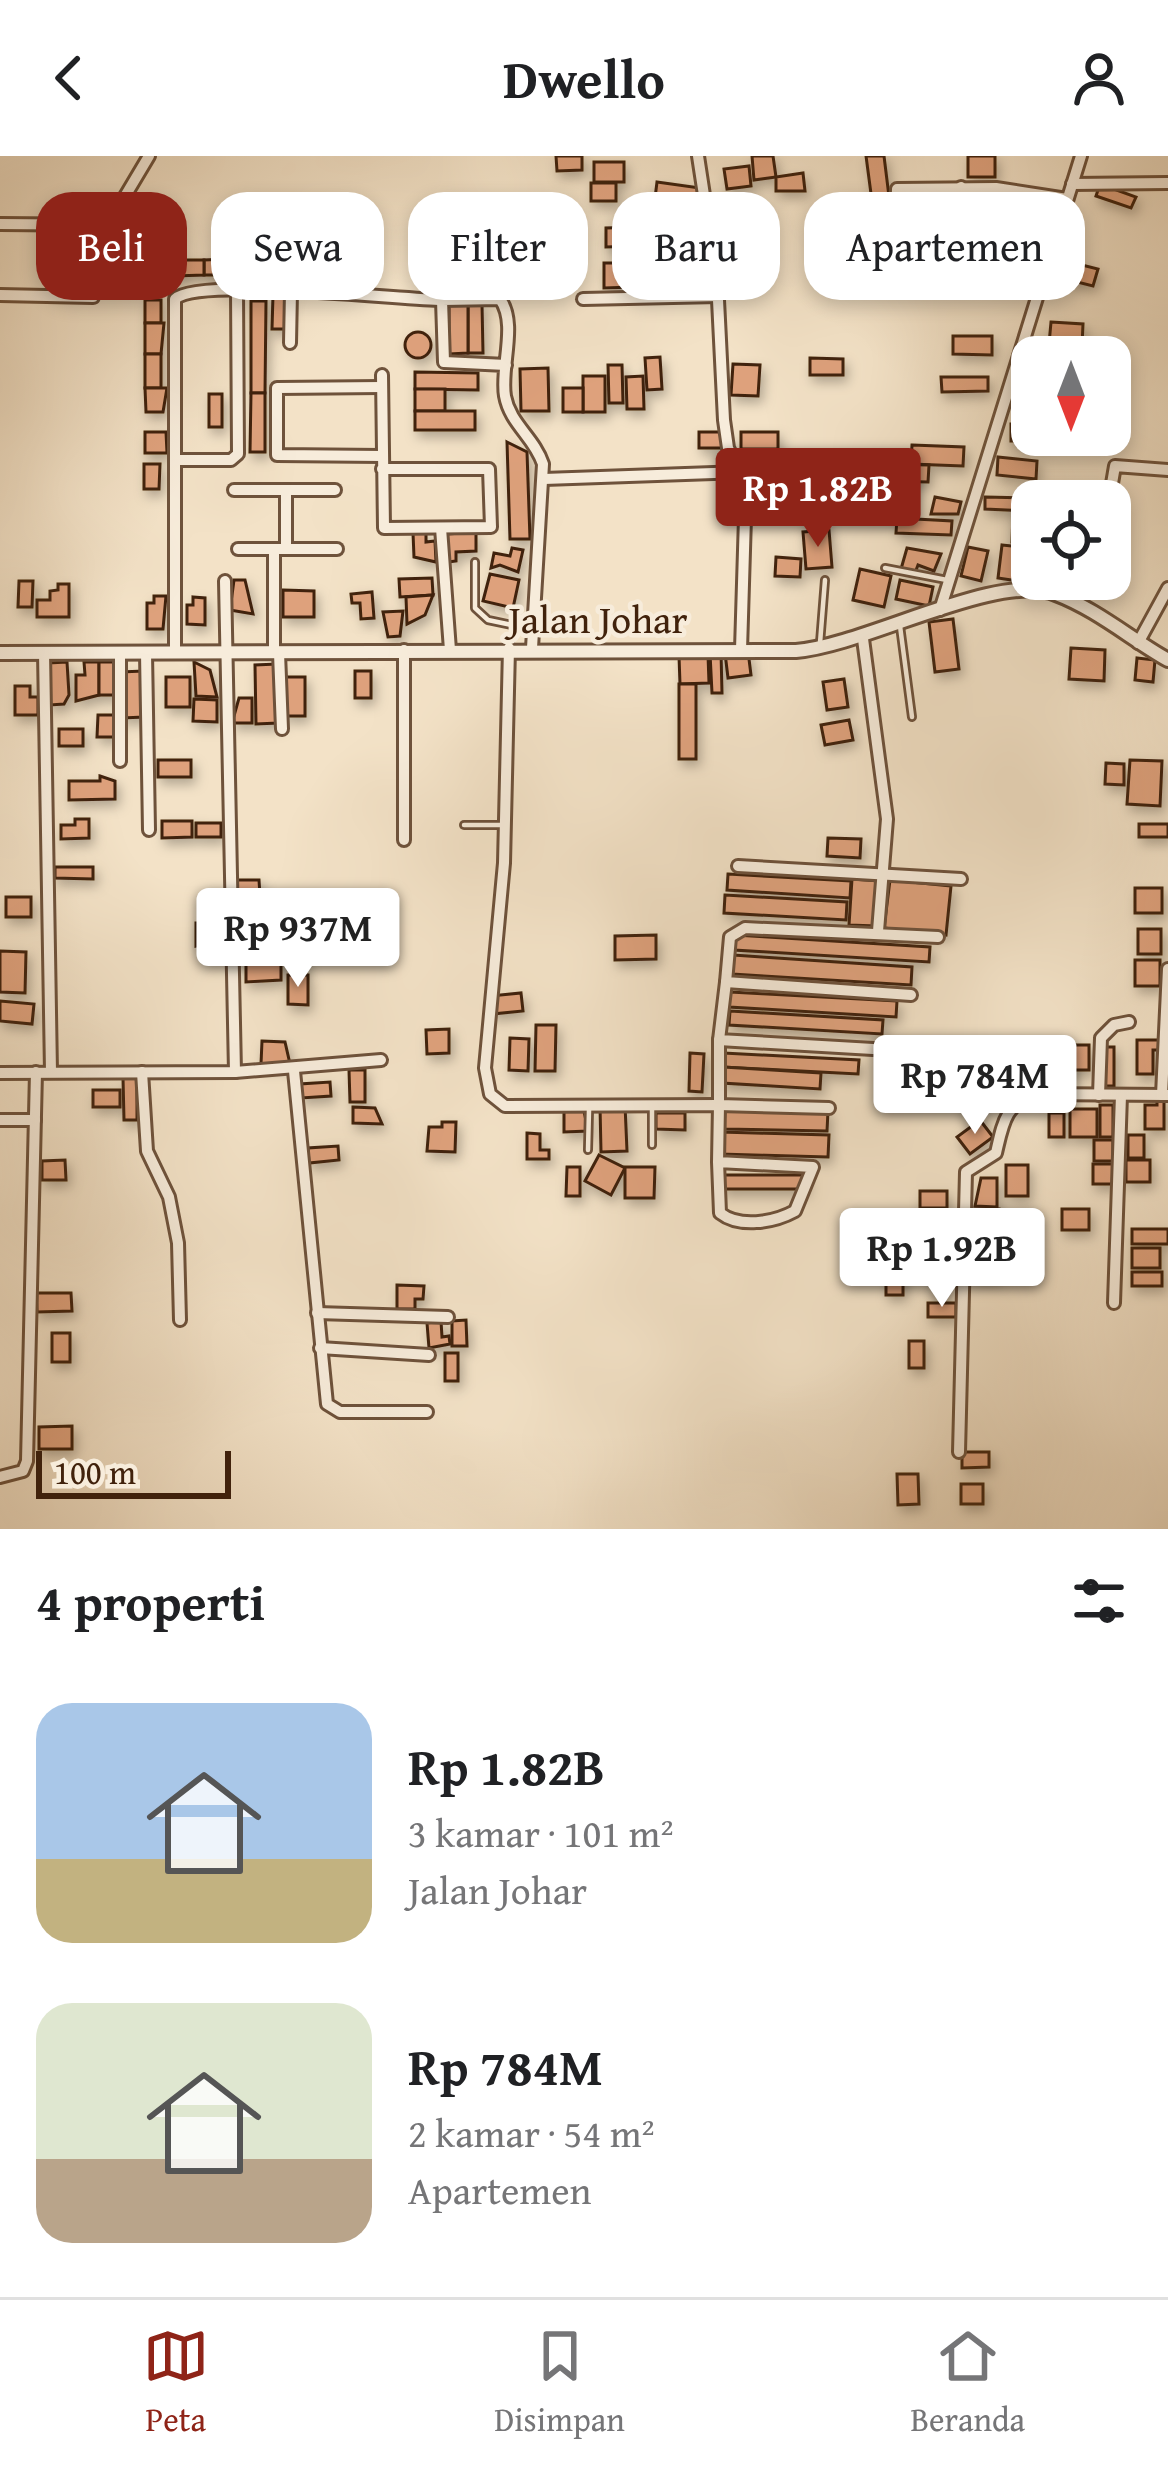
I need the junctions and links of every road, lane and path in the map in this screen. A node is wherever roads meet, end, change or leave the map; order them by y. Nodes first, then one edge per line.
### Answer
1 (149, 156) edge
2 (698, 156) edge
3 (1081, 156) edge
4 (1167, 183) edge
5 (1072, 184) junction
6 (962, 187) junction
7 (128, 192) edge
8 (703, 192) edge
9 (897, 192) edge
10 (962, 192) edge
11 (1006, 192) edge
12 (1069, 192) edge
13 (0, 224) edge
14 (36, 224) edge
15 (211, 291) edge
16 (0, 295) edge
17 (36, 296) edge
18 (237, 300) edge
19 (291, 300) edge
20 (442, 300) joint
21 (718, 300) edge
22 (1035, 300) edge
23 (290, 343) dead end
24 (506, 365) junction
25 (176, 460) junction
26 (382, 462) junction
27 (1168, 470) edge
28 (742, 472) junction
29 (544, 479) junction
30 (1112, 480) edge
31 (234, 490) dead end
32 (286, 490) junction
33 (335, 490) dead end
34 (441, 528) junction
35 (238, 549) dead end
36 (280, 549) junction
37 (337, 549) dead end
38 (476, 562) dead end
39 (885, 568) dead end
40 (825, 580) dead end
41 (947, 580) junction
42 (225, 581) dead end
43 (1168, 588) edge
44 (940, 610) junction
45 (900, 626) junction
46 (531, 629) junction
47 (863, 639) junction
48 (1138, 643) junction
49 (508, 648) junction
50 (532, 648) junction
51 (819, 649) junction
52 (404, 650) junction
53 (451, 650) junction
54 (741, 650) junction
55 (44, 652) junction
56 (176, 652) junction
57 (0, 653) edge
58 (120, 653) junction
59 (146, 653) junction
60 (224, 653) junction
61 (277, 653) junction
62 (1168, 662) edge
63 (912, 717) dead end
64 (282, 729) dead end
65 (120, 761) dead end
66 (464, 824) dead end
67 (504, 825) junction
68 (149, 830) dead end
69 (404, 840) dead end
70 (738, 866) dead end
71 (884, 876) junction
72 (962, 879) dead end
73 (878, 931) junction
74 (938, 937) dead end
75 (1168, 970) edge
76 (726, 982) junction
77 (911, 995) dead end
78 (1129, 1022) dead end
79 (719, 1040) junction
80 (873, 1048) dead end
81 (380, 1060) dead end
82 (294, 1071) junction
83 (36, 1072) junction
84 (51, 1072) junction
85 (142, 1072) junction
86 (235, 1072) junction
87 (0, 1073) edge
88 (1099, 1095) junction
89 (1121, 1095) junction
90 (1165, 1095) edge
91 (590, 1104) junction
92 (719, 1105) junction
93 (652, 1107) junction
94 (829, 1108) dead end
95 (0, 1120) edge
96 (34, 1120) junction
97 (652, 1145) dead end
98 (588, 1150) dead end
99 (718, 1162) junction
100 (1114, 1303) dead end
101 (316, 1312) junction
102 (448, 1317) dead end
103 (180, 1320) dead end
104 (320, 1348) junction
105 (429, 1354) dead end
106 (427, 1412) dead end
107 (959, 1452) dead end
108 (0, 1477) edge

1 - 7 street
2 - 8 street
3 - 5 street
4 - 5 street
5 - 12 street
6 - 9 street
6 - 10 street
6 - 11 street
13 - 14 street
15 - 25 street
16 - 17 street
18 - 25 street
19 - 23 street
20 - 24 street
20 - 24 street
21 - 28 street
22 - 41 street
24 - 29 street
25 - 56 street
26 - 26 street
26 - 34 street
26 - 34 street
27 - 30 street
28 - 29 street
28 - 54 street
29 - 46 street
31 - 32 street
32 - 33 street
32 - 36 street
34 - 53 street
35 - 36 street
36 - 37 street
36 - 61 street
38 - 46 lane
39 - 41 lane
40 - 51 lane
41 - 44 street
42 - 60 street
43 - 48 street
44 - 45 street, Jalan Johar
44 - 48 street, Jalan Johar
45 - 47 street, Jalan Johar
45 - 63 lane
46 - 50 street
47 - 51 street, Jalan Johar
47 - 71 street
48 - 62 street, Jalan Johar
49 - 50 street, Jalan Johar
49 - 53 street, Jalan Johar
49 - 67 street
50 - 54 street, Jalan Johar
51 - 54 street, Jalan Johar
52 - 53 street, Jalan Johar
52 - 61 street, Jalan Johar
52 - 69 street
55 - 57 street, Jalan Johar
55 - 58 street, Jalan Johar
55 - 84 street
56 - 59 street, Jalan Johar
56 - 60 street, Jalan Johar
58 - 59 street, Jalan Johar
58 - 65 street
59 - 68 street
60 - 61 street, Jalan Johar
60 - 86 street
61 - 64 street
66 - 67 lane
67 - 91 street
70 - 71 street
71 - 72 street
71 - 73 street
73 - 74 street
73 - 76 street
75 - 90 street
76 - 77 street
76 - 79 street
78 - 88 street
79 - 80 street
79 - 92 street
81 - 82 street
82 - 86 street
82 - 101 street
83 - 84 street
83 - 87 street
83 - 96 street
84 - 85 street
85 - 86 street
85 - 103 street
88 - 89 street
88 - 107 street
89 - 90 street
89 - 100 street
91 - 93 street
91 - 98 lane
92 - 93 street
92 - 94 street
92 - 99 street
93 - 97 lane
95 - 96 street
96 - 108 street
99 - 99 street
101 - 102 street
101 - 104 street
104 - 105 street
104 - 106 street

